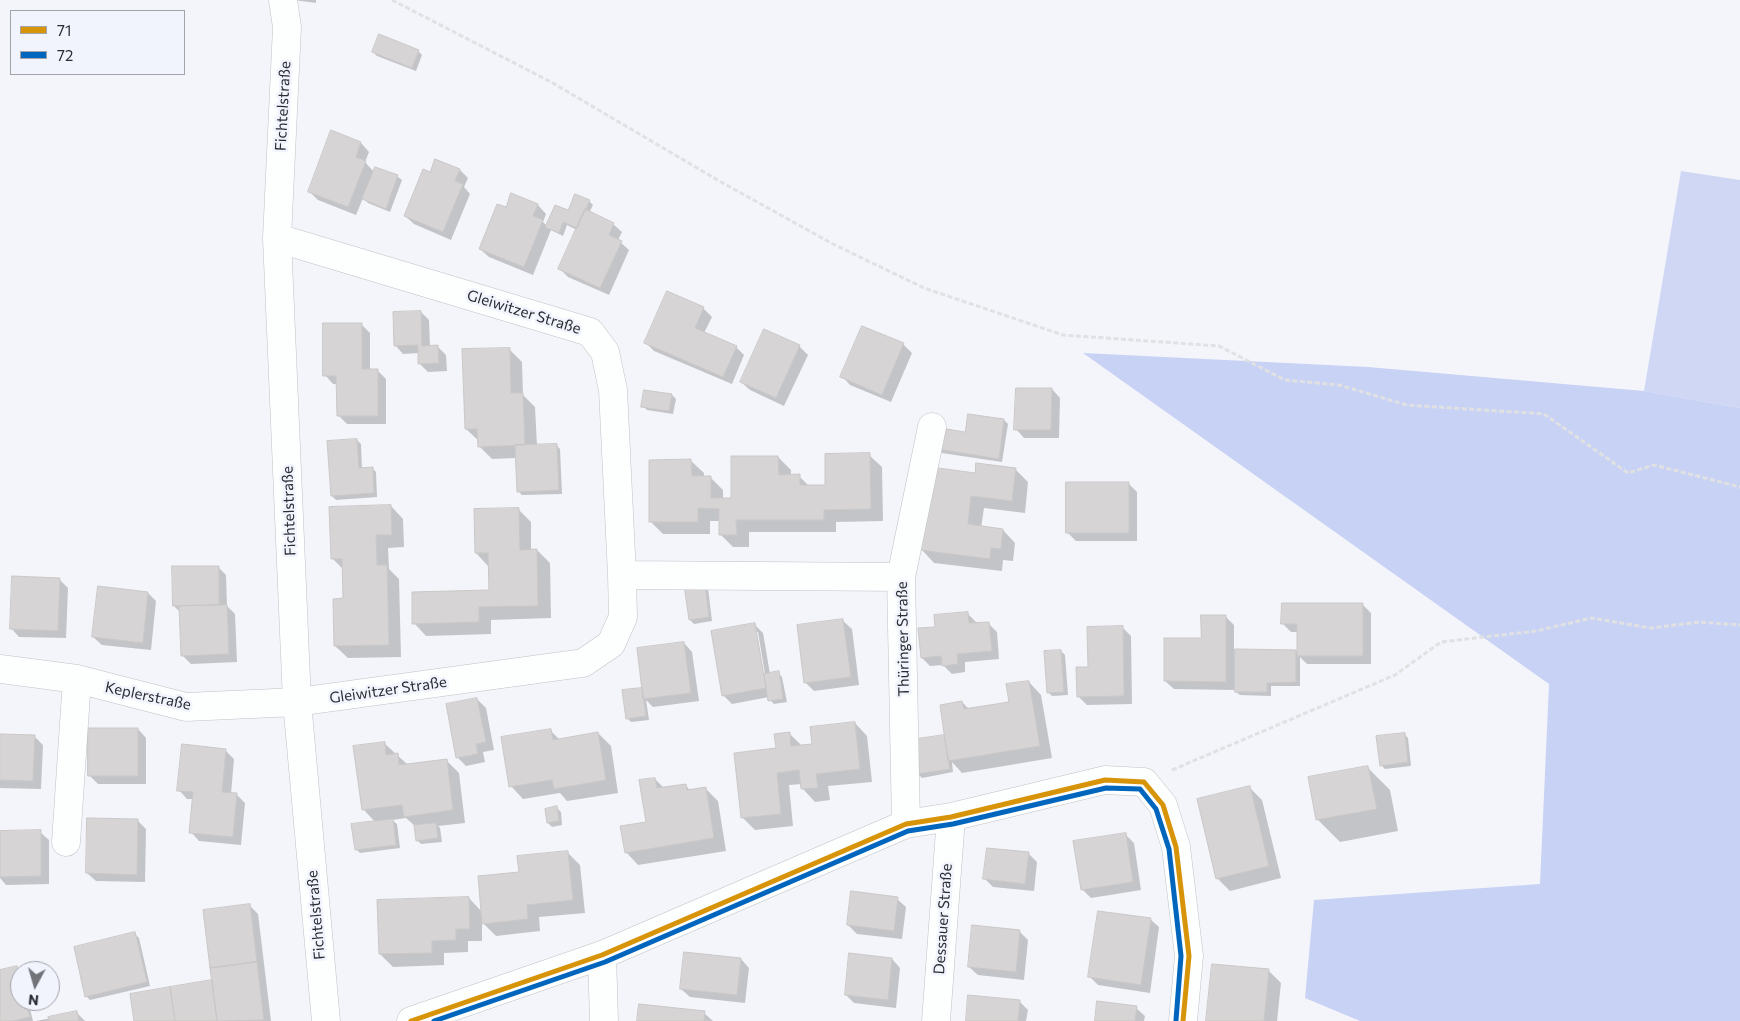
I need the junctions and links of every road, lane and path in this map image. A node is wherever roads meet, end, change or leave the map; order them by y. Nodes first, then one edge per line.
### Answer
1 (283, 0) edge
2 (392, 0) edge
3 (278, 238) junction
4 (932, 427) dead end
5 (1740, 487) edge
6 (622, 575) junction
7 (901, 577) junction
8 (1740, 625) edge
9 (0, 669) edge
10 (77, 679) junction
11 (297, 702) junction
12 (1144, 782) junction
13 (951, 817) junction
14 (906, 824) junction
15 (66, 842) dead end
16 (602, 955) junction
17 (416, 1020) edge
18 (326, 1021) edge
19 (604, 1021) edge
20 (936, 1021) edge
21 (1183, 1021) edge

1 - 3 street, Fichtelstraße
2 - 5 path
3 - 6 street, Gleiwitzer Straße
3 - 11 street, Fichtelstraße
4 - 7 street, Thüringer Straße
6 - 7 street
6 - 11 street, Gleiwitzer Straße
7 - 14 street, Thüringer Straße
8 - 12 path
9 - 10 street, Keplerstraße
10 - 11 street, Keplerstraße
10 - 15 street
11 - 18 street, Fichtelstraße
12 - 13 street
12 - 21 street
13 - 14 street
13 - 20 street, Dessauer Straße
14 - 16 street
16 - 17 street
16 - 19 street

